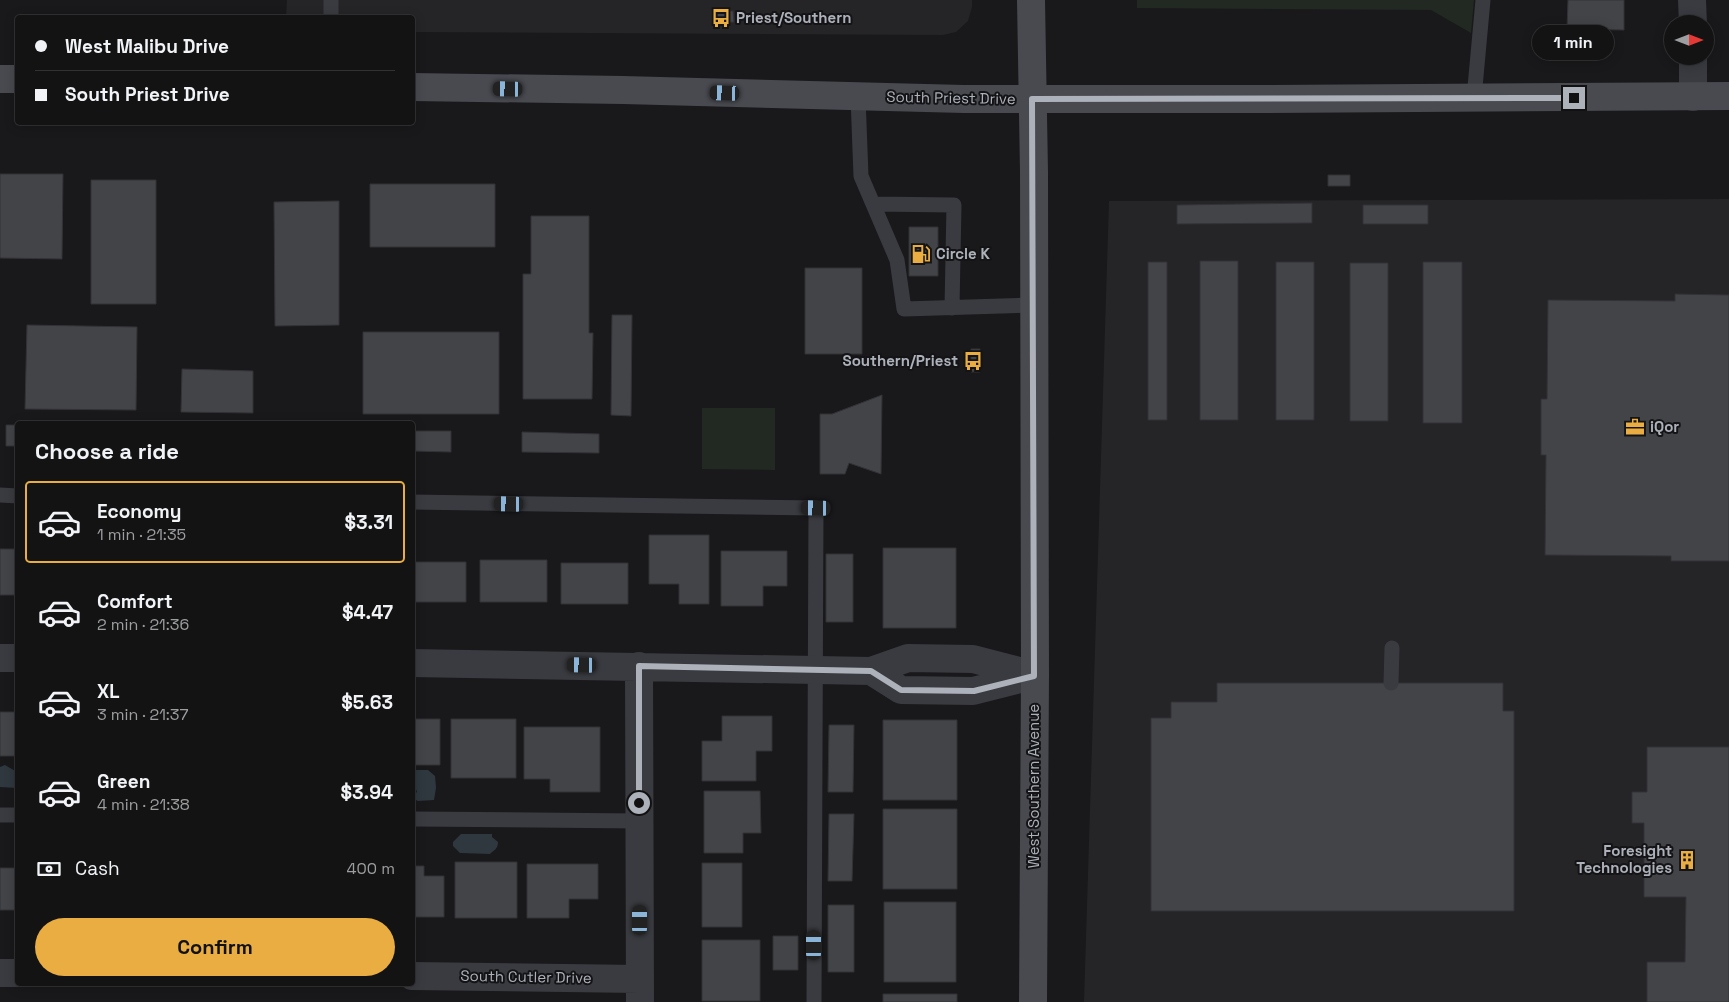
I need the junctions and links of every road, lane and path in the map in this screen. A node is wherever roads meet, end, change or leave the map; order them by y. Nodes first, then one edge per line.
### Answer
1 (332, 0) edge
2 (1031, 0) edge
3 (1483, 0) edge
4 (1692, 0) edge
5 (331, 15) edge
6 (1692, 15) edge
7 (1693, 65) edge
8 (0, 79) edge
9 (15, 79) edge
10 (415, 87) edge
11 (1729, 96) edge
12 (858, 97) junction
13 (1693, 97) junction
14 (1474, 98) junction
15 (1032, 99) junction
16 (873, 204) junction
17 (1034, 306) junction
18 (952, 308) junction
19 (0, 495) edge
20 (15, 496) edge
21 (415, 502) edge
22 (1392, 648) dead end
23 (0, 658) edge
24 (15, 658) edge
25 (415, 663) edge
26 (639, 666) junction
27 (816, 670) junction
28 (1034, 676) junction
29 (1391, 683) dead end
30 (0, 815) edge
31 (15, 816) edge
32 (415, 820) edge
33 (639, 821) junction
34 (0, 973) edge
35 (15, 973) edge
36 (415, 976) edge
37 (640, 990) edge
38 (814, 1002) edge
39 (1033, 1002) edge

1 - 5 lane
2 - 15 main road, West Southern Avenue
3 - 14 lane
4 - 6 street
7 - 13 street
8 - 9 main road
10 - 12 main road, South Priest Drive
11 - 13 main road, South Priest Drive
12 - 15 main road, South Priest Drive
12 - 16 lane
13 - 14 main road, South Priest Drive
14 - 15 main road, South Priest Drive
15 - 17 main road, West Southern Avenue
16 - 18 lane
16 - 18 lane
17 - 18 lane
17 - 28 main road, West Southern Avenue
19 - 20 lane
21 - 27 lane
22 - 29 lane
23 - 24 street
25 - 26 street
26 - 27 street
26 - 33 street
27 - 28 street
27 - 38 lane
28 - 39 main road, West Southern Avenue
30 - 31 lane
32 - 33 lane
33 - 37 street
34 - 35 street
36 - 37 street, South Cutler Drive

